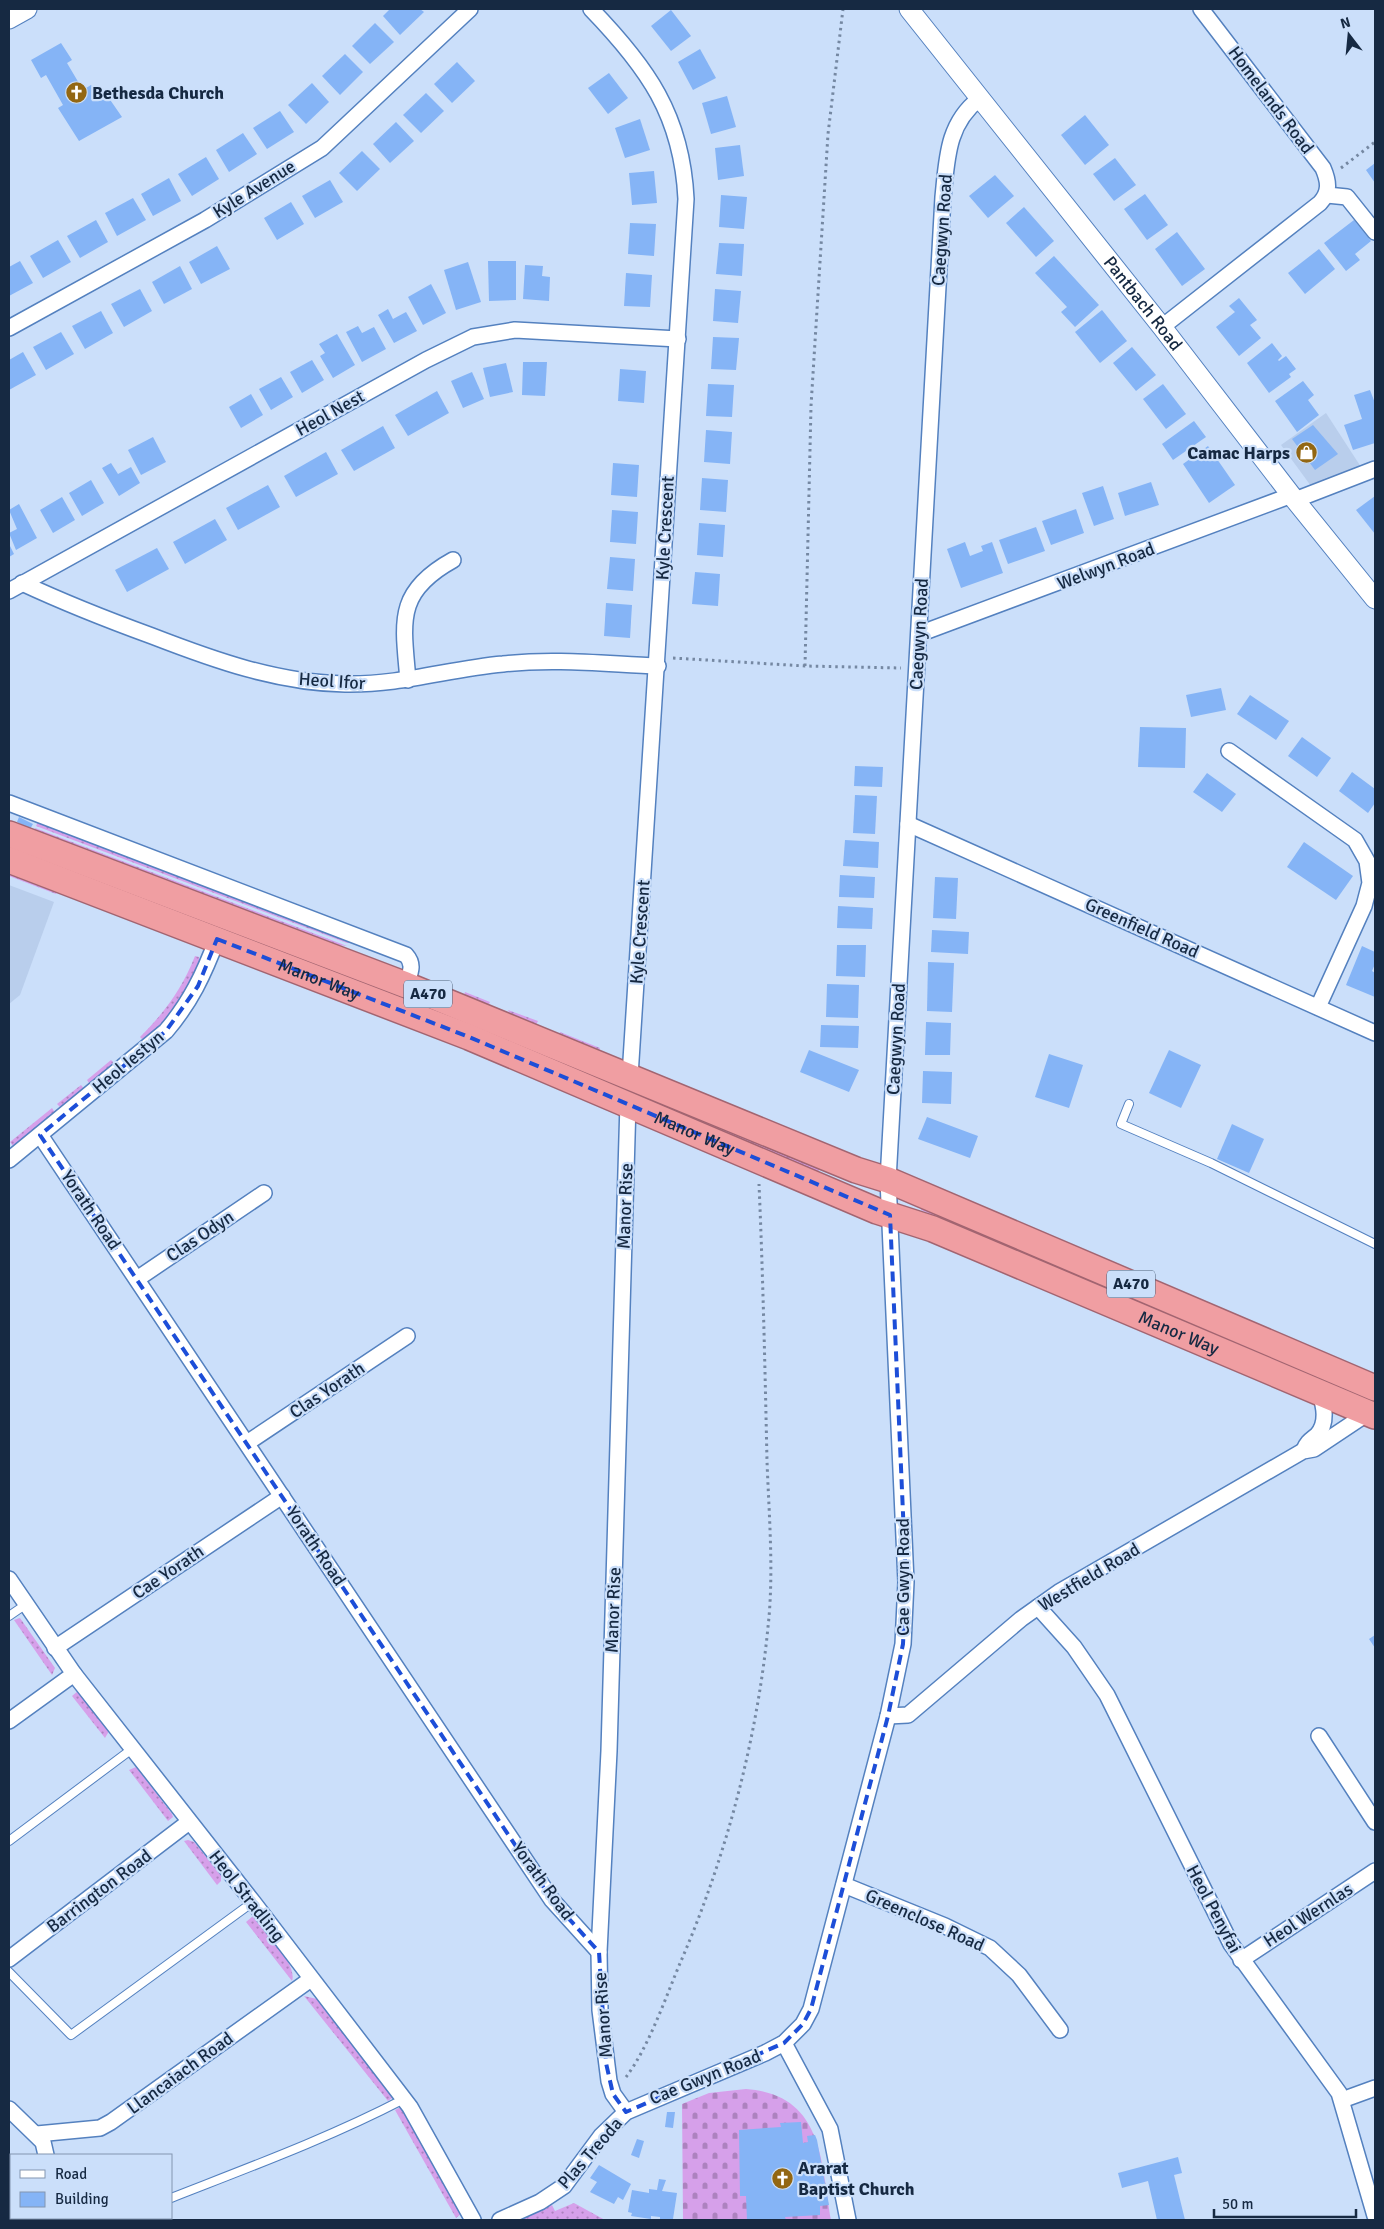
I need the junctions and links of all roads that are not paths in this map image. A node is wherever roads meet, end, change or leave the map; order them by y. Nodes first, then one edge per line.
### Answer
1 (27, 9) edge
2 (470, 9) edge
3 (591, 9) edge
4 (909, 9) edge
5 (1201, 9) edge
6 (9, 19) edge
7 (979, 99) junction
8 (1327, 195) junction
9 (1375, 232) edge
10 (1162, 326) junction
11 (9, 328) edge
12 (678, 339) junction
13 (1375, 469) edge
14 (1294, 498) junction
15 (452, 560) dead end
16 (15, 587) edge
17 (1375, 599) edge
18 (919, 634) junction
19 (664, 662) junction
20 (408, 680) junction
21 (1229, 751) dead end
22 (9, 803) edge
23 (908, 824) junction
24 (9, 834) edge
25 (9, 860) edge
26 (217, 939) junction
27 (406, 985) junction
28 (1318, 1007) junction
29 (1375, 1032) edge
30 (630, 1076) junction
31 (628, 1104) junction
32 (1129, 1104) dead end
33 (40, 1135) junction
34 (9, 1160) edge
35 (888, 1180) junction
36 (264, 1193) dead end
37 (890, 1215) junction
38 (1375, 1244) edge
39 (137, 1279) junction
40 (407, 1336) dead end
41 (1375, 1388) edge
42 (1320, 1393) junction
43 (1372, 1414) edge
44 (247, 1443) junction
45 (1303, 1451) junction
46 (282, 1496) junction
47 (9, 1579) edge
48 (25, 1605) junction
49 (1038, 1607) junction
50 (9, 1616) edge
51 (55, 1648) junction
52 (74, 1674) junction
53 (888, 1716) junction
54 (9, 1721) edge
55 (1319, 1736) dead end
56 (132, 1749) junction
57 (190, 1822) junction
58 (1375, 1822) edge
59 (9, 1841) edge
60 (1375, 1871) edge
61 (844, 1885) junction
62 (253, 1902) junction
63 (599, 1952) junction
64 (9, 1959) edge
65 (1241, 1960) junction
66 (9, 1972) edge
67 (311, 1979) junction
68 (1060, 2030) dead end
69 (784, 2042) junction
70 (1375, 2088) edge
71 (404, 2099) junction
72 (1342, 2100) junction
73 (626, 2112) junction
74 (11, 2114) edge
75 (37, 2134) junction
76 (46, 2154) edge
77 (172, 2198) edge
78 (1375, 2216) edge
79 (473, 2220) edge
80 (500, 2220) edge
81 (848, 2220) edge

1 - 6 street
2 - 11 street, Kyle Avenue
3 - 12 street, Kyle Crescent
4 - 7 street, Pantbach Road
5 - 8 street, Homelands Road
7 - 10 street, Pantbach Road
7 - 18 street, Caegwyn Road
8 - 9 street
8 - 10 street
10 - 14 street, Pantbach Road
12 - 16 street, Heol Nest
12 - 19 street, Kyle Crescent
13 - 14 street, Welwyn Road
14 - 17 street, Pantbach Road
14 - 18 street, Welwyn Road
15 - 20 street
16 - 20 street, Heol Ifor
18 - 23 street, Caegwyn Road
19 - 20 street, Heol Ifor
19 - 30 street, Kyle Crescent
21 - 28 street
22 - 27 street
23 - 28 street, Greenfield Road
23 - 35 street, Caegwyn Road
24 - 27 highway, Manor Way / A470
25 - 26 highway, Manor Way / A470
26 - 31 highway, Manor Way / A470
26 - 33 street, Heol Iestyn
27 - 30 highway, Manor Way / A470
28 - 29 street, Greenfield Road
30 - 35 highway, Manor Way / A470
31 - 37 highway, Manor Way / A470
31 - 63 street, Manor Rise
32 - 38 lane
33 - 34 street, Heol Iestyn
33 - 39 street, Yorath Road
35 - 37 street, Cae Gwyn Road
35 - 41 highway, Manor Way / A470
36 - 39 street, Clas Odyn
37 - 42 highway, Manor Way / A470
37 - 53 street, Cae Gwyn Road
39 - 44 street, Yorath Road
40 - 44 street, Clas Yorath
42 - 43 highway, Manor Way / A470
42 - 45 street, Westfield Road
43 - 45 street, Westfield Road
44 - 46 street, Yorath Road
45 - 49 street, Westfield Road
46 - 51 street, Cae Yorath
46 - 63 street, Yorath Road
47 - 48 street, Heol Stradling
48 - 50 lane
48 - 51 street, Heol Stradling
49 - 53 street, Westfield Road
49 - 65 street, Heol Penyfai
51 - 52 street, Heol Stradling
52 - 54 street
52 - 56 street, Heol Stradling
53 - 61 street, Cae Gwyn Road
55 - 58 street
56 - 57 street, Heol Stradling
56 - 59 lane
57 - 62 street, Heol Stradling
57 - 64 street, Barrington Road
60 - 65 street, Heol Wernlas
61 - 68 street, Greenclose Road
61 - 69 street, Cae Gwyn Road
62 - 66 lane
62 - 67 street, Heol Stradling
63 - 73 street, Manor Rise
65 - 72 street, Heol Penyfai
67 - 71 street, Heol Stradling
67 - 75 street, Llancaiach Road
69 - 73 street, Cae Gwyn Road
69 - 81 street
70 - 72 street
71 - 77 lane
71 - 79 street, Heol Stradling
72 - 78 street, Heol Penyfai
73 - 80 street, Plas Treoda
74 - 75 street
75 - 76 street

